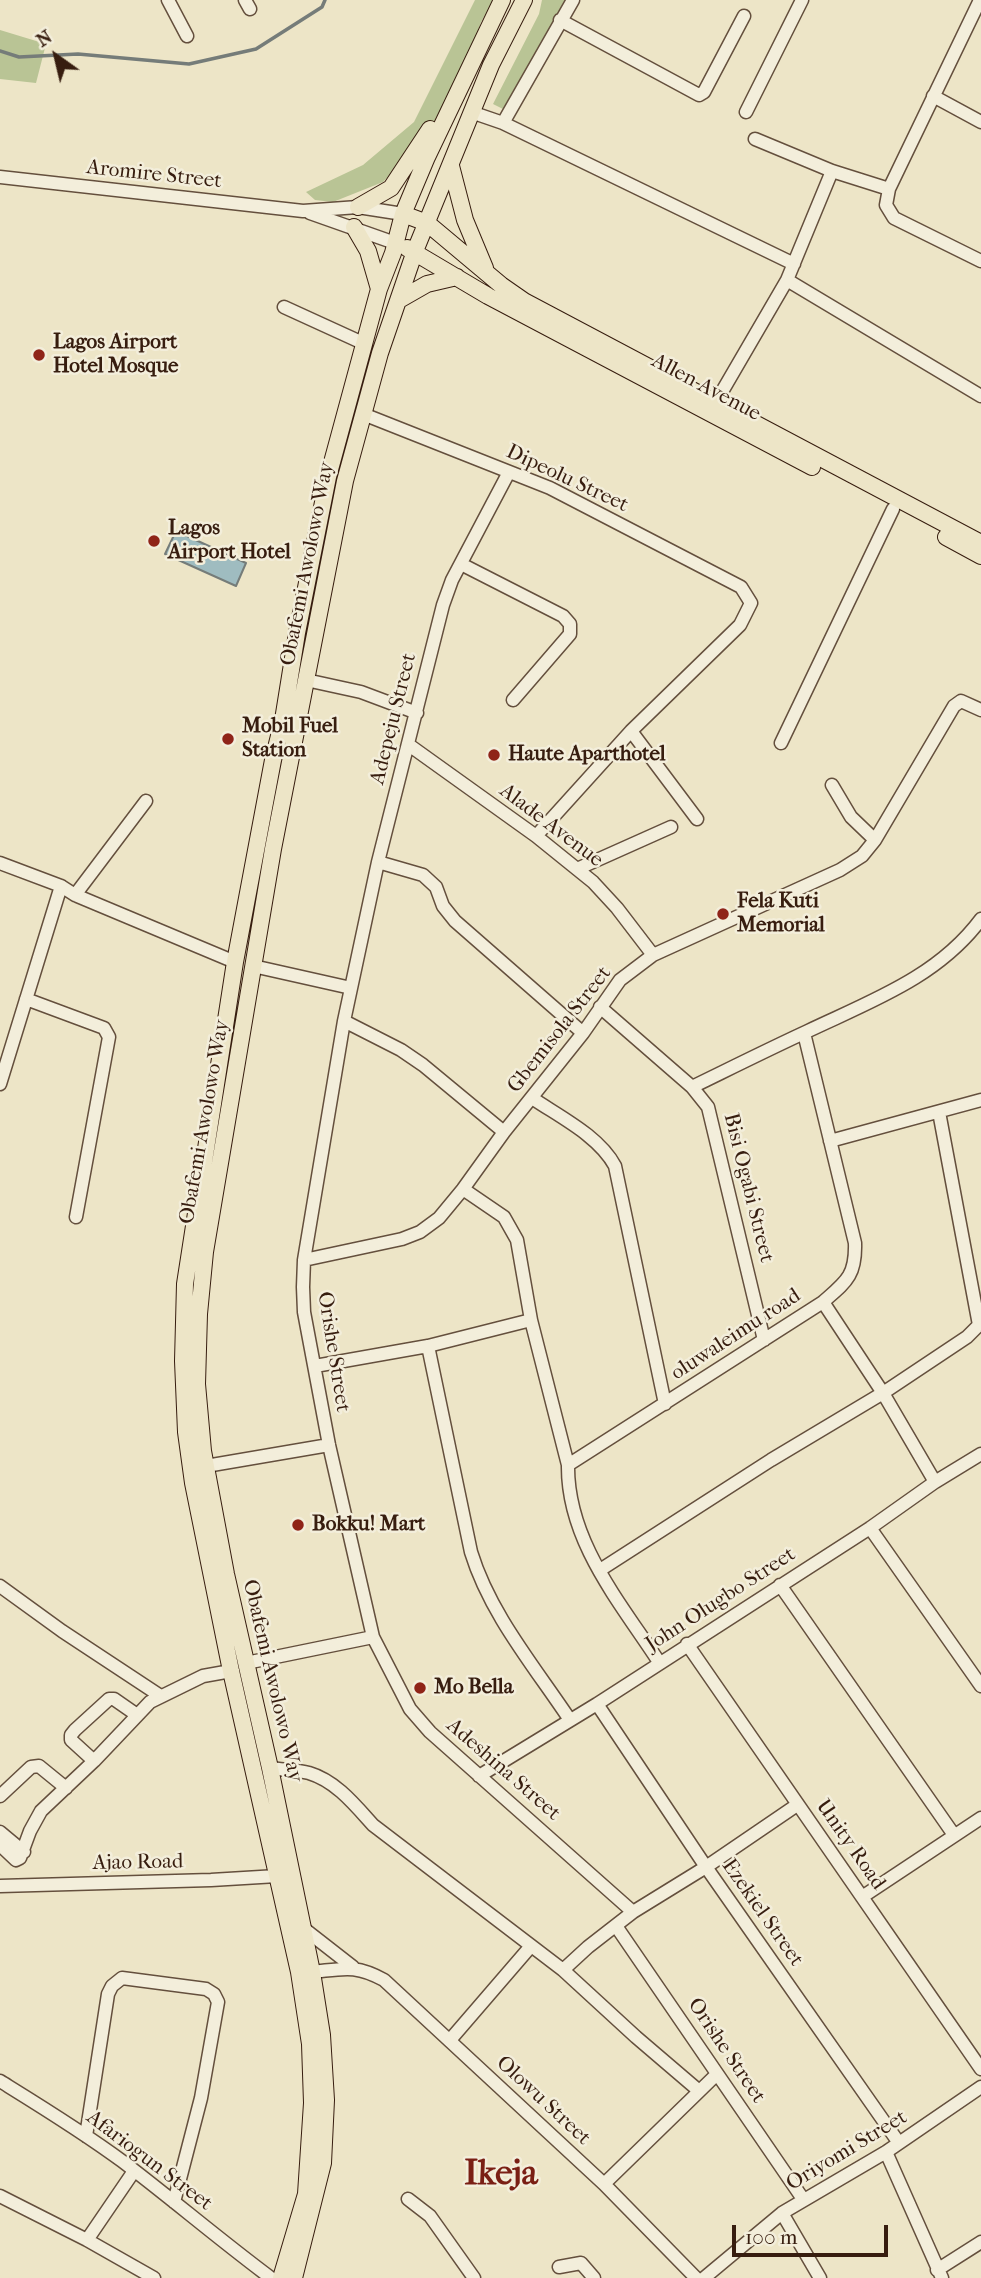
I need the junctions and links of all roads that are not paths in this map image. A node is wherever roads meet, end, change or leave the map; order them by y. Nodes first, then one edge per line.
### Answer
1 (168, 0) edge
2 (502, 0) edge
3 (524, 0) edge
4 (573, 0) edge
5 (802, 0) edge
6 (979, 0) edge
7 (744, 16) dead end
8 (560, 20) junction
9 (493, 21) junction
10 (187, 36) dead end
11 (933, 96) junction
12 (471, 112) junction
13 (746, 112) dead end
14 (981, 122) edge
15 (503, 123) junction
16 (755, 139) dead end
17 (451, 166) junction
18 (832, 171) junction
19 (0, 177) edge
20 (889, 189) junction
21 (358, 207) junction
22 (303, 211) junction
23 (403, 214) junction
24 (427, 223) junction
25 (354, 227) junction
26 (396, 243) junction
27 (415, 251) junction
28 (981, 261) edge
29 (794, 264) junction
30 (486, 271) junction
31 (457, 277) junction
32 (787, 280) junction
33 (379, 289) junction
34 (399, 300) junction
35 (284, 307) dead end
36 (365, 344) junction
37 (981, 396) edge
38 (716, 402) junction
39 (363, 414) junction
40 (509, 472) junction
41 (893, 509) junction
42 (981, 543) edge
43 (981, 556) edge
44 (461, 564) junction
45 (306, 681) junction
46 (513, 700) dead end
47 (981, 710) edge
48 (417, 713) junction
49 (631, 731) junction
50 (781, 743) dead end
51 (409, 745) junction
52 (832, 785) dead end
53 (146, 801) dead end
54 (697, 819) dead end
55 (671, 827) dead end
56 (536, 836) junction
57 (875, 840) junction
58 (378, 862) junction
59 (0, 863) edge
60 (577, 869) junction
61 (61, 886) junction
62 (75, 895) junction
63 (981, 919) edge
64 (653, 955) junction
65 (234, 962) junction
66 (253, 966) junction
67 (351, 988) junction
68 (26, 999) junction
69 (600, 1007) junction
70 (344, 1021) junction
71 (583, 1033) junction
72 (804, 1033) junction
73 (0, 1084) edge
74 (692, 1087) junction
75 (532, 1098) junction
76 (981, 1100) edge
77 (939, 1112) junction
78 (503, 1132) junction
79 (830, 1141) junction
80 (463, 1189) junction
81 (206, 1190) junction
82 (76, 1217) dead end
83 (304, 1259) junction
84 (823, 1302) junction
85 (531, 1320) junction
86 (980, 1324) edge
87 (764, 1340) junction
88 (428, 1346) junction
89 (315, 1366) junction
90 (883, 1393) junction
91 (665, 1404) junction
92 (329, 1445) junction
93 (981, 1454) edge
94 (568, 1465) junction
95 (206, 1466) junction
96 (935, 1482) junction
97 (870, 1528) junction
98 (600, 1570) junction
99 (780, 1585) junction
100 (0, 1586) edge
101 (373, 1637) junction
102 (687, 1644) junction
103 (659, 1662) junction
104 (239, 1667) junction
105 (981, 1686) edge
106 (159, 1695) junction
107 (597, 1704) junction
108 (137, 1716) junction
109 (570, 1720) junction
110 (94, 1761) junction
111 (270, 1768) junction
112 (479, 1776) junction
113 (66, 1788) junction
114 (0, 1796) edge
115 (797, 1805) junction
116 (981, 1818) edge
117 (0, 1832) edge
118 (954, 1835) junction
119 (0, 1845) edge
120 (24, 1852) junction
121 (706, 1867) junction
122 (277, 1876) junction
123 (0, 1886) edge
124 (863, 1897) junction
125 (633, 1912) junction
126 (616, 1926) junction
127 (303, 1928) junction
128 (531, 1946) junction
129 (354, 1967) junction
130 (563, 1970) junction
131 (312, 1972) junction
132 (450, 2040) junction
133 (981, 2069) edge
134 (717, 2074) junction
135 (0, 2081) edge
136 (981, 2087) edge
137 (698, 2090) junction
138 (86, 2136) junction
139 (899, 2143) junction
140 (886, 2152) junction
141 (134, 2171) junction
142 (604, 2184) junction
143 (310, 2195) junction
144 (0, 2196) edge
145 (408, 2199) dead end
146 (803, 2199) junction
147 (173, 2202) junction
148 (782, 2213) junction
149 (87, 2240) junction
150 (981, 2242) edge
151 (559, 2267) dead end
152 (940, 2274) edge
153 (154, 2278) edge
154 (271, 2278) edge
155 (281, 2278) edge
156 (294, 2278) edge
157 (474, 2278) edge
158 (594, 2278) edge
159 (696, 2278) edge
160 (704, 2278) edge
161 (820, 2278) edge

1 - 10 street
2 - 9 main road, Obafemi Awolowo Way
3 - 12 main road, Obafemi Awolowo Way
4 - 8 street
5 - 13 street
6 - 11 street
7 - 8 street
8 - 15 street
9 - 21 main road
9 - 23 main road, Obafemi Awolowo Way
11 - 14 street
11 - 20 street
12 - 15 street
12 - 17 main road, Obafemi Awolowo Way
15 - 29 street
16 - 18 street
17 - 24 main road, Obafemi Awolowo Way
17 - 30 main road
18 - 20 street
18 - 29 street
19 - 22 street, Aromire Street
20 - 28 street
21 - 22 street, Aromire Street
21 - 23 street, Aromire Street
22 - 25 street, Aromire Street
23 - 24 main road, Allen Avenue
23 - 26 main road, Obafemi Awolowo Way
24 - 27 main road, Obafemi Awolowo Way
24 - 30 main road, Allen Avenue
25 - 26 street, Aromire Street
25 - 33 main road
26 - 27 main road, Allen Avenue
26 - 33 main road, Obafemi Awolowo Way
27 - 31 main road, Allen Avenue
27 - 34 main road, Obafemi Awolowo Way
29 - 32 street
30 - 38 main road, Allen Avenue
31 - 34 main road
31 - 41 main road, Allen Avenue
32 - 37 street
32 - 38 street
33 - 36 main road, Obafemi Awolowo Way
34 - 39 main road, Obafemi Awolowo Way
35 - 36 street
36 - 65 main road, Obafemi Awolowo Way
38 - 42 main road, Allen Avenue
39 - 40 street, Dipeolu Street
39 - 45 main road, Obafemi Awolowo Way
40 - 44 street, Adepeju Street
40 - 49 street, Dipeolu Street
41 - 43 main road, Allen Avenue
41 - 50 street
44 - 46 street
44 - 48 street, Adepeju Street
45 - 48 street
45 - 66 main road, Obafemi Awolowo Way
47 - 57 street, Gbemisola Street
48 - 51 street, Adepeju Street
49 - 54 street
49 - 56 street
51 - 56 street, Alade Avenue
51 - 58 street, Adepeju Street
52 - 57 street
53 - 62 street
55 - 60 street
56 - 60 street, Alade Avenue
57 - 64 street, Gbemisola Street
58 - 67 street, Adepeju Street
58 - 71 street
59 - 61 street
60 - 64 street, Alade Avenue
61 - 62 street
61 - 68 street
62 - 65 street
63 - 72 street
64 - 69 street, Gbemisola Street
65 - 81 main road, Obafemi Awolowo Way
66 - 67 street
66 - 81 main road, Obafemi Awolowo Way
67 - 70 street, Orishe Street
68 - 73 street
68 - 82 street
69 - 71 street, Gbemisola Street
69 - 74 street, Bisi Ogabi Street
70 - 78 street
70 - 83 street, Orishe Street
71 - 75 street, Gbemisola Street
72 - 74 street
72 - 79 street
74 - 87 street, Bisi Ogabi Street
75 - 78 street, Gbemisola Street
75 - 91 street
76 - 77 street
77 - 79 street
77 - 86 street
78 - 80 street, Gbemisola Street
79 - 84 street
80 - 83 street, Gbemisola Street
80 - 85 street
81 - 95 main road, Obafemi Awolowo Way
81 - 104 main road, Obafemi Awolowo Way
83 - 89 street, Orishe Street
84 - 87 street, oluwaleimu road
84 - 90 street, oluwaleimu road
85 - 88 street
85 - 94 street
86 - 90 street
87 - 91 street, oluwaleimu road
88 - 89 street
88 - 109 street
89 - 92 street, Orishe Street
90 - 96 street, oluwaleimu road
90 - 98 street
91 - 94 street, oluwaleimu road
92 - 95 street
92 - 101 street, Orishe Street
93 - 96 street, John Olugbo Street
94 - 98 street
95 - 104 main road, Obafemi Awolowo Way
96 - 97 street, John Olugbo Street
97 - 99 street, John Olugbo Street
97 - 105 street
98 - 103 street
99 - 102 street, John Olugbo Street
99 - 118 street
100 - 106 street
101 - 104 street
101 - 112 street, Adeshina Street
102 - 103 street, John Olugbo Street
102 - 115 street, Unity Road
103 - 107 street, John Olugbo Street
104 - 106 street
104 - 111 main road, Obafemi Awolowo Way
104 - 122 main road, Obafemi Awolowo Way
106 - 108 street
107 - 109 street, John Olugbo Street
107 - 121 street, Ezekiel Street
108 - 110 street
108 - 110 street
109 - 112 street, John Olugbo Street
110 - 113 street
111 - 127 main road, Obafemi Awolowo Way
111 - 128 street
112 - 125 street, Adeshina Street
113 - 114 street
113 - 120 street
115 - 121 street
115 - 124 street, Unity Road
116 - 118 street
117 - 120 street
118 - 124 street
119 - 120 street
121 - 125 street
121 - 139 street, Ezekiel Street
122 - 123 street, Ajao Road
122 - 143 main road, Obafemi Awolowo Way
124 - 133 street, Unity Road
125 - 126 street
126 - 130 street
126 - 134 street, Orishe Street
127 - 129 street, Olowu Street
127 - 131 main road, Obafemi Awolowo Way
128 - 130 street
128 - 132 street
129 - 131 street
129 - 132 street, Olowu Street
130 - 137 street
131 - 143 main road, Obafemi Awolowo Way
132 - 142 street, Olowu Street
134 - 137 street
134 - 146 street, Orishe Street
135 - 138 street, Afariogun Street
136 - 139 street, Oriyomi Street
137 - 142 street
138 - 141 street, Afariogun Street
138 - 147 street
139 - 140 street, Oriyomi Street
140 - 146 street, Oriyomi Street
140 - 152 street
141 - 147 street, Afariogun Street
141 - 149 street
142 - 159 street, Olowu Street
143 - 155 main road, Obafemi Awolowo Way
143 - 156 main road, Obafemi Awolowo Way
144 - 149 street
145 - 157 street
146 - 148 street, Oriyomi Street
147 - 154 street, Afariogun Street
148 - 160 street, Oriyomi Street
148 - 161 street
149 - 153 street
150 - 152 street
151 - 158 street

